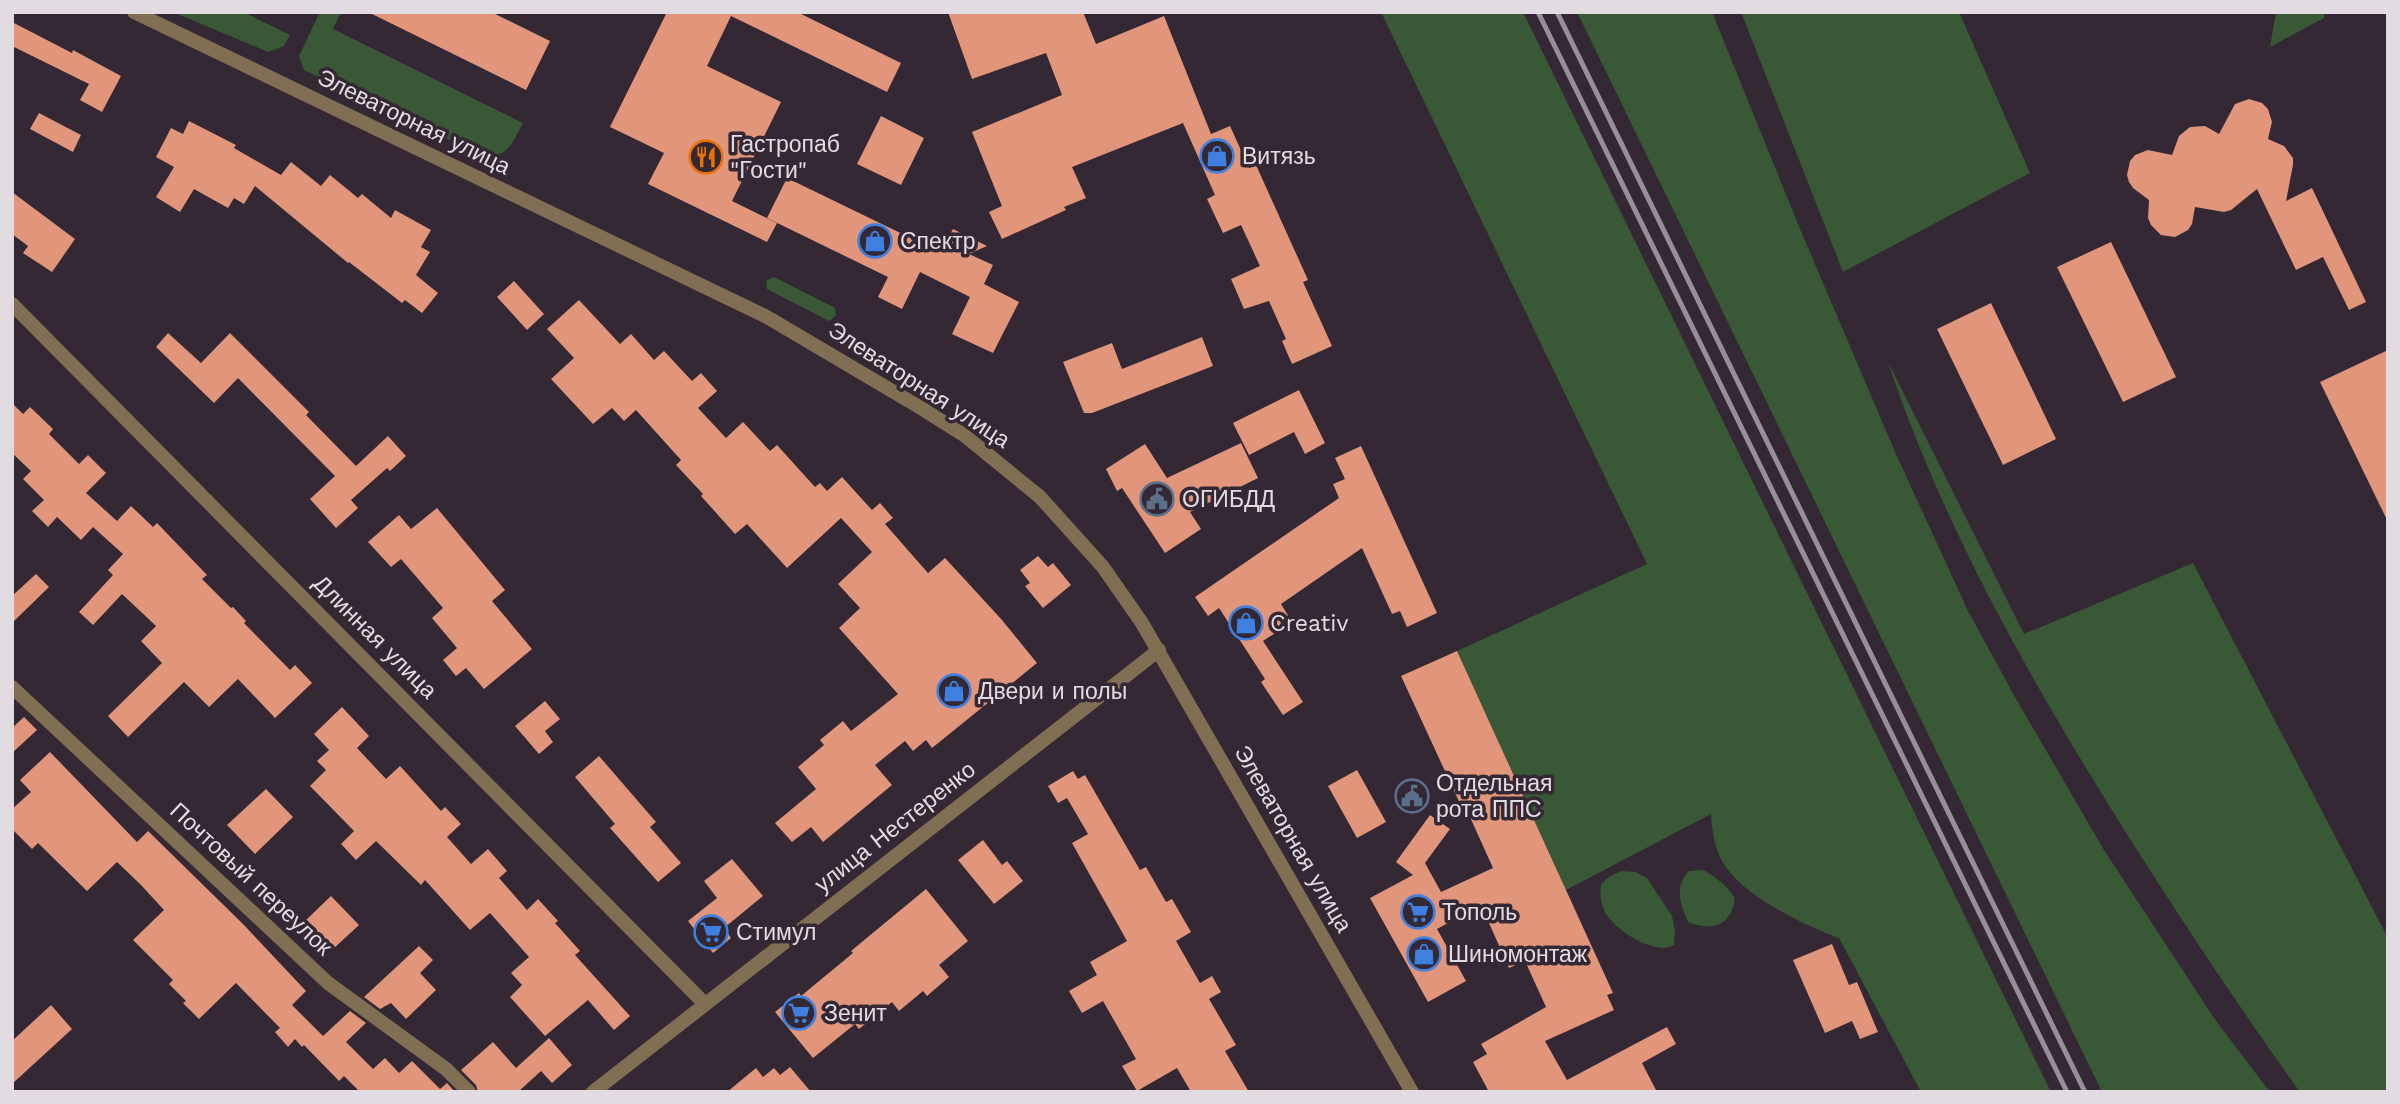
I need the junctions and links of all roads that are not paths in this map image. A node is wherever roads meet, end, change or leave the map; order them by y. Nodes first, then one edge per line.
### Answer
1 (134, 12) edge
2 (12, 304) edge
3 (1158, 650) junction
4 (12, 687) edge
5 (705, 1004) junction
6 (469, 1092) edge
7 (593, 1092) edge
8 (1412, 1092) edge

1 - 3 street, Элеваторная улица
2 - 5 street, Длинная улица
3 - 5 street, улица Нестеренко
3 - 8 street, Элеваторная улица
4 - 6 street, Почтовый переулок
5 - 7 street, улица Нестеренко

